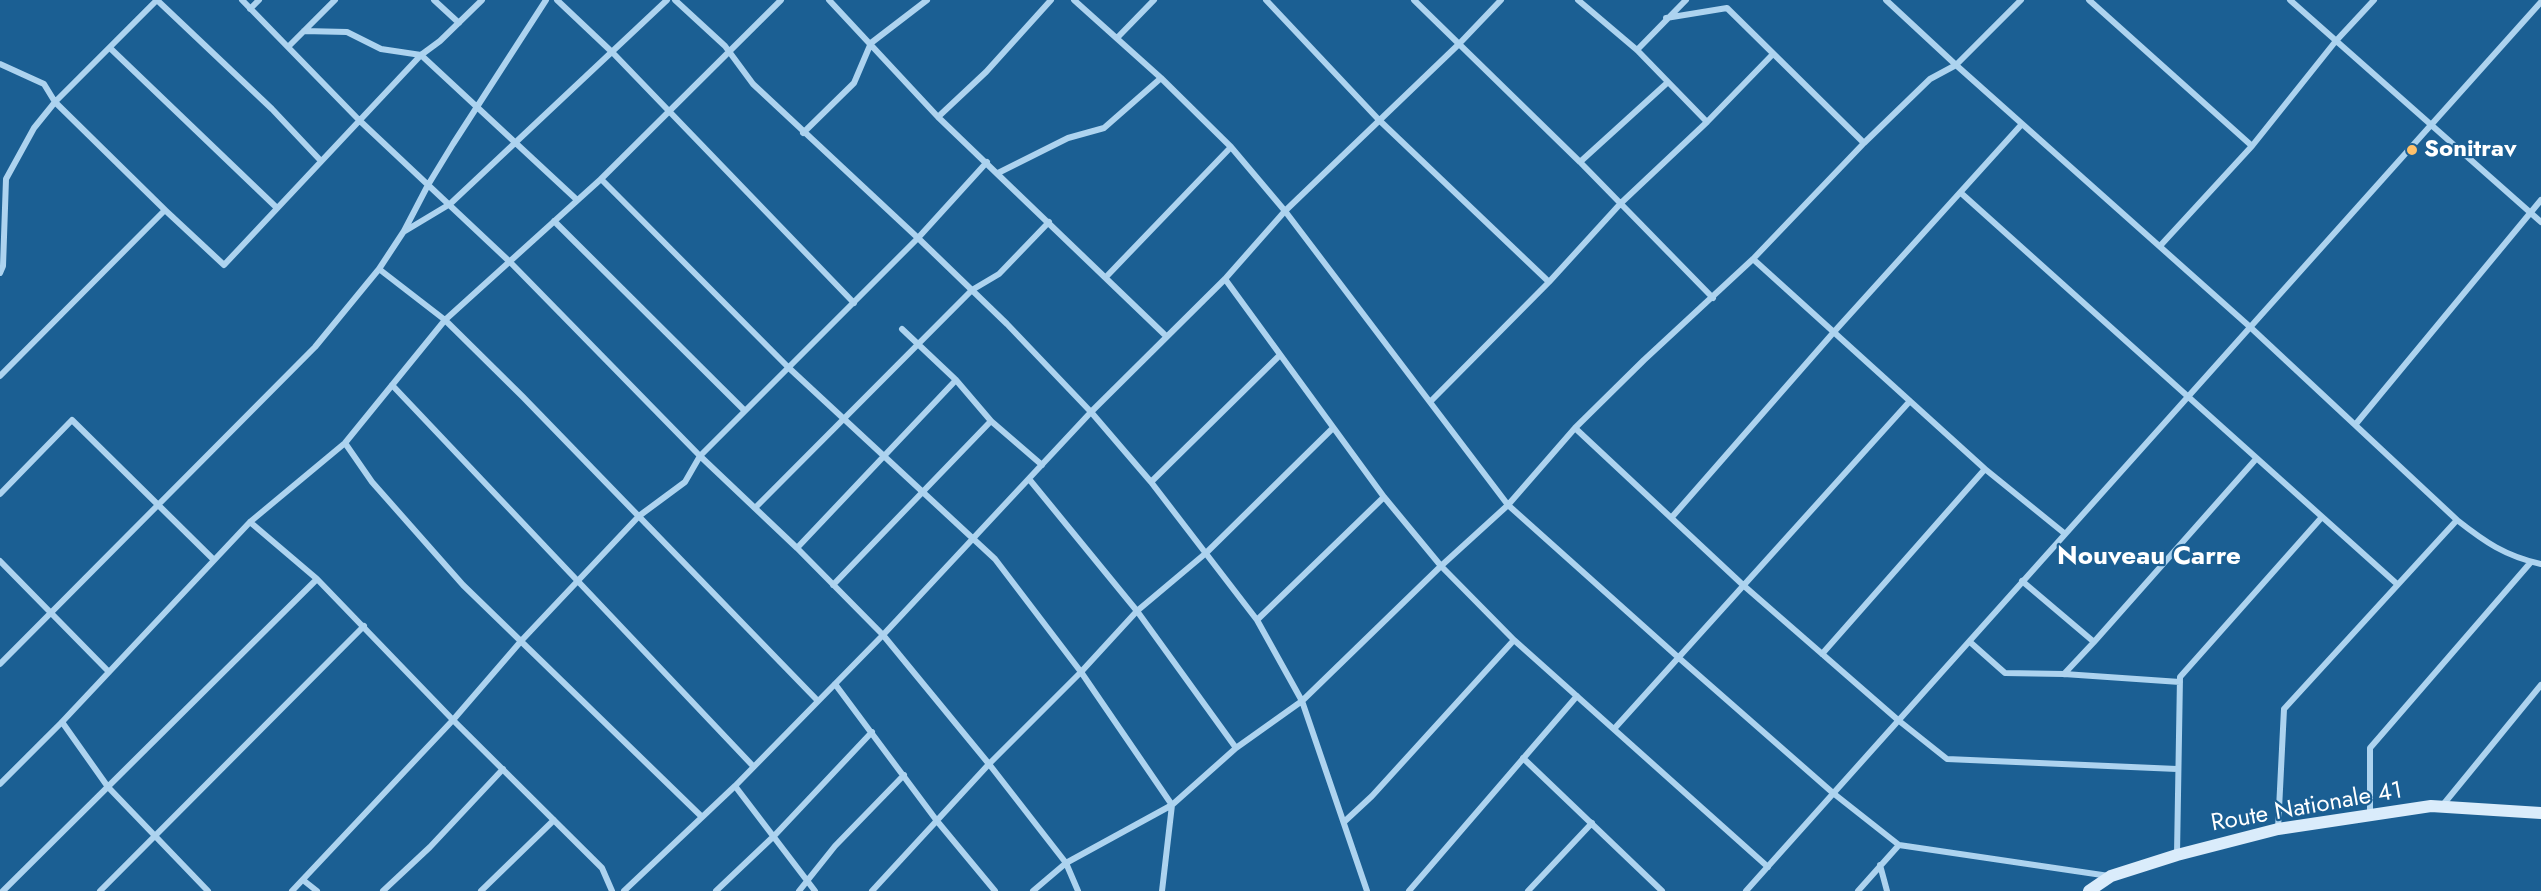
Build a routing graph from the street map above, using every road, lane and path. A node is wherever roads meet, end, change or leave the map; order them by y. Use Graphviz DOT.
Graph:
graph roads {
  1 [pos="242,0"];
  2 [pos="258,0"];
  3 [pos="335,0"];
  4 [pos="434,0"];
  5 [pos="483,0"];
  6 [pos="546,0"];
  7 [pos="557,0"];
  8 [pos="667,0"];
  9 [pos="675,0"];
  10 [pos="781,0"];
  11 [pos="829,0"];
  12 [pos="927,0"];
  13 [pos="1051,0"];
  14 [pos="1074,0"];
  15 [pos="1154,0"];
  16 [pos="1266,0"];
  17 [pos="1414,0"];
  18 [pos="1501,0"];
  19 [pos="1578,0"];
  20 [pos="1686,0"];
  21 [pos="1886,0"];
  22 [pos="2020,0"];
  23 [pos="2089,0"];
  24 [pos="2290,0"];
  25 [pos="2374,0"];
  26 [pos="2541,2"];
  27 [pos="250,9"];
  28 [pos="1666,18"];
  29 [pos="459,23"];
  30 [pos="304,31"];
  31 [pos="1117,38"];
  32 [pos="2335,42"];
  33 [pos="871,43"];
  34 [pos="1459,44"];
  35 [pos="288,47"];
  36 [pos="110,48"];
  37 [pos="1637,50"];
  38 [pos="729,52"];
  39 [pos="613,53"];
  40 [pos="1773,54"];
  41 [pos="421,55"];
  42 [pos="0,64"];
  43 [pos="1956,65"];
  44 [pos="1161,78"];
  45 [pos="1667,82"];
  46 [pos="55,102"];
  47 [pos="478,105"];
  48 [pos="669,112"];
  49 [pos="939,117"];
  50 [pos="359,120"];
  51 [pos="1379,120"];
  52 [pos="1707,122"];
  53 [pos="2022,124"];
  54 [pos="2431,124"];
  55 [pos="803,133"];
  56 [pos="517,143"];
  57 [pos="1864,143"];
  58 [pos="2252,146"];
  59 [pos="1231,147"];
  60 [pos="321,161"];
  61 [pos="987,162"];
  62 [pos="1581,162"];
  63 [pos="998,173"];
  64 [pos="601,179"];
  65 [pos="428,185"];
  66 [pos="1960,193"];
  67 [pos="576,199"];
  68 [pos="2541,200"];
  69 [pos="1621,202"];
  70 [pos="450,204"];
  71 [pos="277,208"];
  72 [pos="165,210"];
  73 [pos="1285,211"];
  74 [pos="2530,213"];
  75 [pos="554,221"];
  76 [pos="1049,222"];
  77 [pos="2541,222"];
  78 [pos="404,231"];
  79 [pos="918,238"];
  80 [pos="2160,246"];
  81 [pos="1753,259"];
  82 [pos="510,262"];
  83 [pos="379,269"];
  84 [pos="0,273"];
  85 [pos="1106,277"];
  86 [pos="1225,279"];
  87 [pos="1550,282"];
  88 [pos="972,290"];
  89 [pos="1713,298"];
  90 [pos="854,303"];
  91 [pos="445,320"];
  92 [pos="2249,326"];
  93 [pos="902,329"];
  94 [pos="1833,333"];
  95 [pos="1166,336"];
  96 [pos="917,345"];
  97 [pos="1280,355"];
  98 [pos="789,368"];
  99 [pos="0,376"];
  100 [pos="956,380"];
  101 [pos="392,385"];
  102 [pos="2187,397"];
  103 [pos="1431,401"];
  104 [pos="1910,401"];
  105 [pos="745,411"];
  106 [pos="1091,412"];
  107 [pos="844,419"];
  108 [pos="991,421"];
  109 [pos="2355,425"];
  110 [pos="1333,428"];
  111 [pos="1575,428"];
  112 [pos="345,443"];
  113 [pos="700,456"];
  114 [pos="884,457"];
  115 [pos="2256,459"];
  116 [pos="1042,465"];
  117 [pos="1985,469"];
  118 [pos="1029,479"];
  119 [pos="1152,482"];
  120 [pos="923,492"];
  121 [pos="0,494"];
  122 [pos="1384,497"];
  123 [pos="158,505"];
  124 [pos="1508,505"];
  125 [pos="755,508"];
  126 [pos="639,516"];
  127 [pos="1672,517"];
  128 [pos="2322,517"];
  129 [pos="2457,520"];
  130 [pos="250,522"];
  131 [pos="2064,533"];
  132 [pos="973,540"];
  133 [pos="797,548"];
  134 [pos="1206,553"];
  135 [pos="214,560"];
  136 [pos="0,561"];
  137 [pos="2531,562"];
  138 [pos="2541,564"];
  139 [pos="1440,566"];
  140 [pos="317,579"];
  141 [pos="2022,581"];
  142 [pos="577,582"];
  143 [pos="2397,584"];
  144 [pos="833,585"];
  145 [pos="1743,585"];
  146 [pos="1137,611"];
  147 [pos="51,613"];
  148 [pos="1257,620"];
  149 [pos="364,626"];
  150 [pos="883,635"];
  151 [pos="522,640"];
  152 [pos="1514,640"];
  153 [pos="1970,642"];
  154 [pos="2094,642"];
  155 [pos="1822,654"];
  156 [pos="1679,658"];
  157 [pos="0,664"];
  158 [pos="109,672"];
  159 [pos="1082,672"];
  160 [pos="2064,674"];
  161 [pos="2180,682"];
  162 [pos="835,684"];
  163 [pos="2541,686"];
  164 [pos="1577,696"];
  165 [pos="818,701"];
  166 [pos="1302,701"];
  167 [pos="453,720"];
  168 [pos="1898,720"];
  169 [pos="62,722"];
  170 [pos="1614,729"];
  171 [pos="872,732"];
  172 [pos="1236,748"];
  173 [pos="1523,758"];
  174 [pos="989,764"];
  175 [pos="753,765"];
  176 [pos="503,769"];
  177 [pos="2177,769"];
  178 [pos="904,775"];
  179 [pos="0,784"];
  180 [pos="735,786"];
  181 [pos="108,787"];
  182 [pos="1833,793"];
  183 [pos="1172,805"];
  184 [pos="2442,807"];
  185 [pos="2541,813"];
  186 [pos="702,817"];
  187 [pos="2370,817"];
  188 [pos="554,820"];
  189 [pos="937,821"];
  190 [pos="1344,822"];
  191 [pos="1592,823"];
  192 [pos="2278,829"];
  193 [pos="155,836"];
  194 [pos="774,836"];
  195 [pos="1899,844"];
  196 [pos="2177,855"];
  197 [pos="1066,863"];
  198 [pos="1880,865"];
  199 [pos="1768,867"];
  200 [pos="2111,876"];
  201 [pos="303,880"];
  202 [pos="808,881"];
  203 [pos="3,891"];
  204 [pos="99,891"];
  205 [pos="208,891"];
  206 [pos="292,891"];
  207 [pos="317,891"];
  208 [pos="383,891"];
  209 [pos="481,891"];
  210 [pos="612,891"];
  211 [pos="624,891"];
  212 [pos="716,891"];
  213 [pos="799,891"];
  214 [pos="815,891"];
  215 [pos="872,891"];
  216 [pos="995,891"];
  217 [pos="1033,891"];
  218 [pos="1078,891"];
  219 [pos="1162,891"];
  220 [pos="1367,891"];
  221 [pos="1409,891"];
  222 [pos="1528,891"];
  223 [pos="1662,891"];
  224 [pos="1746,891"];
  225 [pos="1858,891"];
  226 [pos="1887,891"];
  227 [pos="2089,891"];
  1 -- 27 [label="street"];
  2 -- 27 [label="street"];
  3 -- 30 [label="street"];
  4 -- 29 [label="street"];
  5 -- 29 [label="street"];
  6 -- 47 [label="street"];
  7 -- 39 [label="street"];
  8 -- 39 [label="street"];
  9 -- 38 [label="street"];
  10 -- 38 [label="street"];
  11 -- 33 [label="street"];
  12 -- 33 [label="street"];
  13 -- 49 [label="street"];
  14 -- 31 [label="street"];
  15 -- 31 [label="street"];
  16 -- 51 [label="street"];
  17 -- 34 [label="street"];
  18 -- 34 [label="street"];
  19 -- 37 [label="street"];
  20 -- 28 [label="street"];
  21 -- 43 [label="street"];
  22 -- 43 [label="street"];
  23 -- 58 [label="street"];
  24 -- 32 [label="street"];
  25 -- 32 [label="street"];
  26 -- 54 [label="street"];
  27 -- 35 [label="street"];
  28 -- 37 [label="street"];
  28 -- 40 [label="street"];
  29 -- 41 [label="street"];
  30 -- 35 [label="street"];
  30 -- 41 [label="street"];
  31 -- 44 [label="street"];
  32 -- 54 [label="street"];
  32 -- 58 [label="street"];
  33 -- 49 [label="street"];
  33 -- 55 [label="street"];
  34 -- 51 [label="street"];
  34 -- 62 [label="street"];
  35 -- 50 [label="street"];
  36 -- 46 [label="street"];
  36 -- 60 [label="street"];
  36 -- 71 [label="street"];
  37 -- 45 [label="street"];
  38 -- 48 [label="street"];
  38 -- 55 [label="street"];
  39 -- 48 [label="street"];
  39 -- 56 [label="street"];
  40 -- 52 [label="street"];
  40 -- 57 [label="street"];
  41 -- 47 [label="street"];
  41 -- 50 [label="street"];
  42 -- 46 [label="street"];
  43 -- 53 [label="street"];
  43 -- 57 [label="street"];
  44 -- 59 [label="street"];
  44 -- 63 [label="street"];
  45 -- 52 [label="street"];
  45 -- 62 [label="street"];
  46 -- 72 [label="street"];
  46 -- 84 [label="street"];
  47 -- 56 [label="street"];
  47 -- 65 [label="street"];
  48 -- 64 [label="street"];
  48 -- 90 [label="street"];
  49 -- 61 [label="street"];
  50 -- 60 [label="street"];
  50 -- 65 [label="street"];
  51 -- 73 [label="street"];
  51 -- 87 [label="street"];
  52 -- 69 [label="street"];
  53 -- 66 [label="street"];
  53 -- 80 [label="street"];
  54 -- 74 [label="street"];
  54 -- 92 [label="street"];
  55 -- 79 [label="street"];
  56 -- 67 [label="street"];
  56 -- 70 [label="street"];
  57 -- 81 [label="street"];
  58 -- 80 [label="street"];
  59 -- 73 [label="street"];
  59 -- 85 [label="street"];
  60 -- 71 [label="street"];
  61 -- 63 [label="street"];
  61 -- 79 [label="street"];
  62 -- 69 [label="street"];
  63 -- 76 [label="street"];
  64 -- 67 [label="street"];
  64 -- 98 [label="street"];
  65 -- 70 [label="street"];
  65 -- 78 [label="street"];
  66 -- 94 [label="street"];
  66 -- 102 [label="street"];
  67 -- 75 [label="street"];
  68 -- 74 [label="street"];
  69 -- 87 [label="street"];
  69 -- 89 [label="street"];
  70 -- 78 [label="street"];
  70 -- 82 [label="street"];
  71 -- 72 [label="street"];
  72 -- 99 [label="street"];
  73 -- 86 [label="street"];
  73 -- 103 [label="street"];
  74 -- 77 [label="street"];
  74 -- 109 [label="street"];
  75 -- 82 [label="street"];
  75 -- 105 [label="street"];
  76 -- 85 [label="street"];
  76 -- 88 [label="street"];
  78 -- 83 [label="street"];
  79 -- 88 [label="street"];
  79 -- 90 [label="street"];
  80 -- 92 [label="street"];
  81 -- 89 [label="street"];
  81 -- 94 [label="street"];
  82 -- 91 [label="street"];
  82 -- 113 [label="street"];
  83 -- 91 [label="street"];
  83 -- 123 [label="street"];
  85 -- 95 [label="street"];
  86 -- 95 [label="street"];
  86 -- 97 [label="street"];
  87 -- 103 [label="street"];
  88 -- 96 [label="street"];
  88 -- 106 [label="street"];
  89 -- 111 [label="street"];
  90 -- 98 [label="street"];
  91 -- 101 [label="street"];
  91 -- 126 [label="street"];
  92 -- 102 [label="street"];
  92 -- 109 [label="street"];
  93 -- 96 [label="street"];
  94 -- 104 [label="street"];
  94 -- 127 [label="street"];
  95 -- 106 [label="street"];
  96 -- 100 [label="street"];
  96 -- 107 [label="street"];
  97 -- 110 [label="street"];
  97 -- 119 [label="street"];
  98 -- 105 [label="street"];
  98 -- 107 [label="street"];
  100 -- 108 [label="street"];
  100 -- 114 [label="street"];
  101 -- 112 [label="street"];
  101 -- 142 [label="street"];
  102 -- 115 [label="street"];
  102 -- 131 [label="street"];
  103 -- 124 [label="street"];
  104 -- 117 [label="street"];
  104 -- 145 [label="street"];
  105 -- 113 [label="street"];
  106 -- 116 [label="street"];
  106 -- 119 [label="street"];
  107 -- 114 [label="street"];
  107 -- 125 [label="street"];
  108 -- 116 [label="street"];
  108 -- 120 [label="street"];
  109 -- 129 [label="street"];
  110 -- 122 [label="street"];
  110 -- 134 [label="street"];
  111 -- 124 [label="street"];
  111 -- 127 [label="street"];
  112 -- 130 [label="street"];
  112 -- 151 [label="street"];
  113 -- 125 [label="street"];
  113 -- 126 [label="street"];
  114 -- 120 [label="street"];
  114 -- 133 [label="street"];
  115 -- 128 [label="street"];
  115 -- 154 [label="street"];
  116 -- 118 [label="street"];
  117 -- 131 [label="street"];
  117 -- 155 [label="street"];
  118 -- 132 [label="street"];
  118 -- 146 [label="street"];
  119 -- 134 [label="street"];
  120 -- 132 [label="street"];
  120 -- 144 [label="street"];
  121 -- 123 [label="street"];
  122 -- 139 [label="street"];
  122 -- 148 [label="street"];
  123 -- 135 [label="street"];
  123 -- 147 [label="street"];
  124 -- 139 [label="street"];
  124 -- 156 [label="street"];
  125 -- 133 [label="street"];
  126 -- 142 [label="street"];
  126 -- 165 [label="street"];
  127 -- 145 [label="street"];
  128 -- 143 [label="street"];
  128 -- 161 [label="street"];
  129 -- 137 [label="street"];
  129 -- 143 [label="street"];
  130 -- 135 [label="street"];
  130 -- 140 [label="street"];
  131 -- 141 [label="street"];
  132 -- 150 [label="street"];
  132 -- 159 [label="street"];
  133 -- 144 [label="street"];
  134 -- 146 [label="street"];
  134 -- 148 [label="street"];
  135 -- 158 [label="street"];
  136 -- 147 [label="street"];
  137 -- 138 [label="street"];
  137 -- 187 [label="street"];
  139 -- 152 [label="street"];
  139 -- 166 [label="street"];
  140 -- 149 [label="street"];
  140 -- 181 [label="street"];
  141 -- 153 [label="street"];
  141 -- 154 [label="street"];
  142 -- 151 [label="street"];
  142 -- 175 [label="street"];
  143 -- 192 [label="street"];
  144 -- 150 [label="street"];
  145 -- 155 [label="street"];
  145 -- 156 [label="street"];
  146 -- 159 [label="street"];
  146 -- 172 [label="street"];
  147 -- 157 [label="street"];
  147 -- 158 [label="street"];
  148 -- 166 [label="street"];
  149 -- 167 [label="street"];
  149 -- 193 [label="street"];
  150 -- 162 [label="street"];
  150 -- 174 [label="street"];
  151 -- 167 [label="street"];
  151 -- 186 [label="street"];
  152 -- 164 [label="street"];
  152 -- 190 [label="street"];
  153 -- 160 [label="street"];
  153 -- 168 [label="street"];
  154 -- 160 [label="street"];
  155 -- 168 [label="street"];
  156 -- 170 [label="street"];
  156 -- 182 [label="street"];
  158 -- 169 [label="street"];
  159 -- 174 [label="street"];
  159 -- 183 [label="street"];
  160 -- 161 [label="street"];
  161 -- 177 [label="street"];
  162 -- 165 [label="street"];
  162 -- 171 [label="street"];
  163 -- 184 [label="street"];
  164 -- 170 [label="street"];
  164 -- 173 [label="street"];
  165 -- 175 [label="street"];
  166 -- 172 [label="street"];
  166 -- 190 [label="street"];
  167 -- 176 [label="street"];
  167 -- 201 [label="street"];
  168 -- 177 [label="street"];
  168 -- 182 [label="street"];
  169 -- 179 [label="street"];
  169 -- 181 [label="street"];
  170 -- 199 [label="street"];
  171 -- 178 [label="street"];
  171 -- 194 [label="street"];
  172 -- 183 [label="street"];
  173 -- 191 [label="street"];
  173 -- 221 [label="street"];
  174 -- 189 [label="street"];
  174 -- 197 [label="street"];
  175 -- 180 [label="street"];
  176 -- 188 [label="street"];
  176 -- 208 [label="street"];
  177 -- 196 [label="street"];
  178 -- 189 [label="street"];
  178 -- 202 [label="street"];
  180 -- 186 [label="street"];
  180 -- 194 [label="street"];
  181 -- 193 [label="street"];
  181 -- 203 [label="street"];
  182 -- 195 [label="street"];
  182 -- 199 [label="street"];
  183 -- 197 [label="street"];
  183 -- 219 [label="street"];
  184 -- 185 [label="street, Route Nationale 41"];
  184 -- 187 [label="street, Route Nationale 41"];
  186 -- 211 [label="street"];
  187 -- 192 [label="street, Route Nationale 41"];
  188 -- 209 [label="street"];
  188 -- 210 [label="street"];
  189 -- 215 [label="street"];
  189 -- 216 [label="street"];
  190 -- 220 [label="street"];
  191 -- 222 [label="street"];
  191 -- 223 [label="street"];
  192 -- 196 [label="street, Route Nationale 41"];
  193 -- 204 [label="street"];
  193 -- 205 [label="street"];
  194 -- 202 [label="street"];
  194 -- 212 [label="street"];
  195 -- 198 [label="street"];
  195 -- 200 [label="street"];
  196 -- 200 [label="street, Route Nationale 41"];
  197 -- 217 [label="street"];
  197 -- 218 [label="street"];
  198 -- 225 [label="street"];
  198 -- 226 [label="street"];
  199 -- 224 [label="street"];
  200 -- 227 [label="street, Route Nationale 41"];
  201 -- 206 [label="street"];
  201 -- 207 [label="street"];
  202 -- 213 [label="street"];
  202 -- 214 [label="street"];
}
